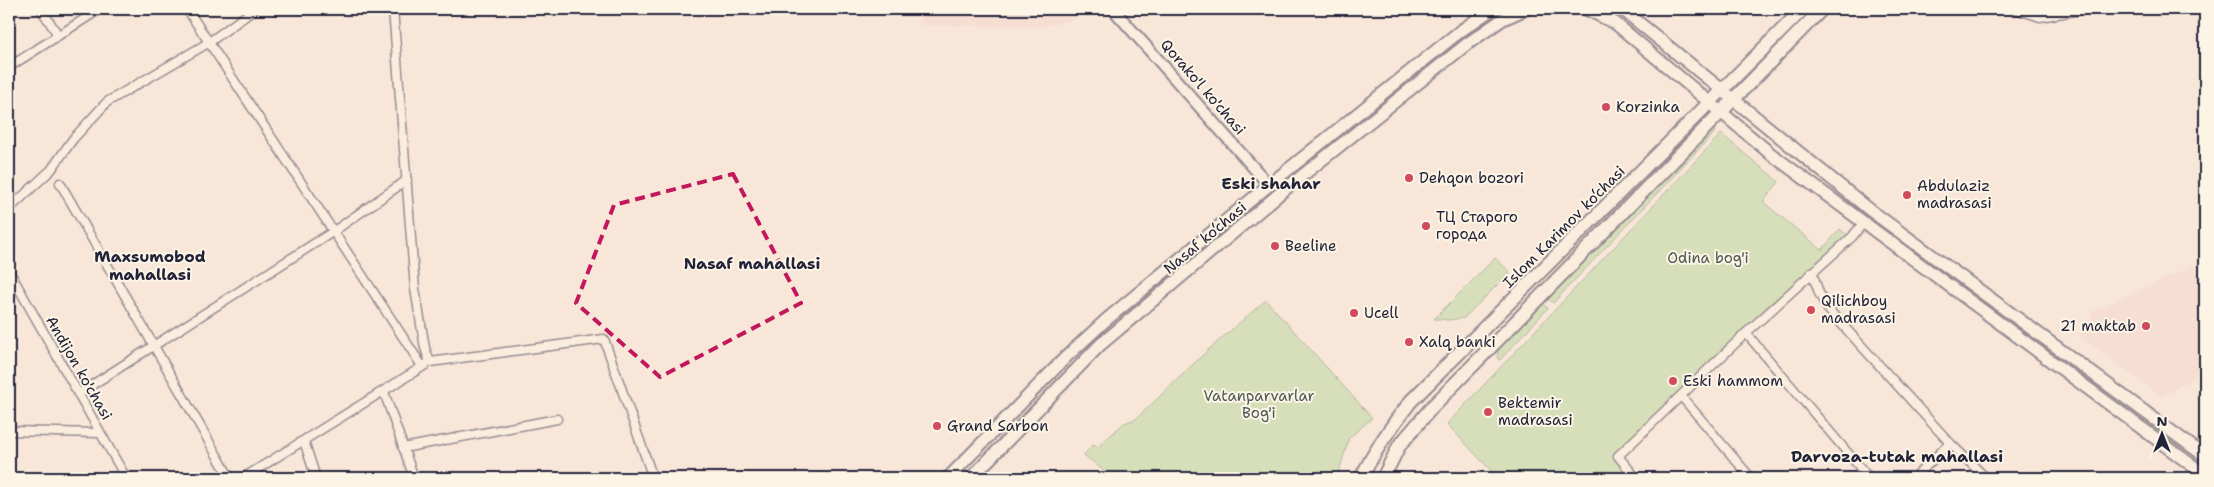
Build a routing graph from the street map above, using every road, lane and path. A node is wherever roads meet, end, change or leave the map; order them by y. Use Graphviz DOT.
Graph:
graph roads {
  1 [pos="41,9"];
  2 [pos="100,9"];
  3 [pos="187,9"];
  4 [pos="255,9"];
  5 [pos="393,9"];
  6 [pos="1113,9"];
  7 [pos="1492,9"];
  8 [pos="1526,9"];
  9 [pos="1586,9"];
  10 [pos="1622,9"];
  11 [pos="1803,9"];
  12 [pos="1822,9"];
  13 [pos="2016,9"];
  14 [pos="2086,9"];
  15 [pos="58,35"];
  16 [pos="208,43"];
  17 [pos="9,67"];
  18 [pos="1413,69"];
  19 [pos="1422,80"];
  20 [pos="1721,90"];
  21 [pos="1734,99"];
  22 [pos="1709,102"];
  23 [pos="1722,111"];
  24 [pos="407,180"];
  25 [pos="60,183"];
  26 [pos="1269,185"];
  27 [pos="1278,195"];
  28 [pos="9,209"];
  29 [pos="1864,222"];
  30 [pos="334,231"];
  31 [pos="9,271"];
  32 [pos="1812,272"];
  33 [pos="1971,285"];
  34 [pos="1963,296"];
  35 [pos="1746,333"];
  36 [pos="154,346"];
  37 [pos="430,362"];
  38 [pos="422,366"];
  39 [pos="384,392"];
  40 [pos="78,394"];
  41 [pos="1681,396"];
  42 [pos="557,419"];
  43 [pos="9,431"];
  44 [pos="100,433"];
  45 [pos="304,441"];
  46 [pos="1950,443"];
  47 [pos="403,448"];
  48 [pos="2205,456"];
  49 [pos="2205,475"];
  50 [pos="126,478"];
  51 [pos="230,478"];
  52 [pos="243,478"];
  53 [pos="316,478"];
  54 [pos="414,478"];
  55 [pos="653,478"];
  56 [pos="948,478"];
  57 [pos="971,478"];
  58 [pos="1361,478"];
  59 [pos="1383,478"];
  60 [pos="1636,478"];
  61 [pos="1751,478"];
  62 [pos="1869,478"];
  63 [pos="1914,478"];
  64 [pos="1986,478"];
  1 -- 15 [label="street"];
  2 -- 15 [label="street"];
  3 -- 16 [label="street"];
  4 -- 16 [label="street"];
  5 -- 24 [label="street"];
  6 -- 26 [label="street, Qorako'l ko'chasi"];
  7 -- 18 [label="main road, Nasaf ko‘chasi"];
  8 -- 19 [label="main road, Nasaf ko‘chasi"];
  9 -- 22 [label="main road"];
  10 -- 20 [label="main road"];
  11 -- 20 [label="main road, Islom Karimov ko‘chasi"];
  12 -- 21 [label="main road, Islom Karimov ko‘chasi"];
  13 -- 14 [label="street"];
  15 -- 17 [label="street"];
  16 -- 28 [label="street"];
  16 -- 30 [label="street"];
  18 -- 19 [label="main road"];
  18 -- 26 [label="main road, Nasaf ko‘chasi"];
  19 -- 27 [label="main road, Nasaf ko‘chasi"];
  20 -- 21 [label="main road"];
  20 -- 22 [label="main road, Islom Karimov ko‘chasi"];
  21 -- 23 [label="main road, Islom Karimov ko‘chasi"];
  21 -- 33 [label="main road"];
  22 -- 23 [label="main road"];
  22 -- 58 [label="main road, Islom Karimov ko‘chasi"];
  23 -- 29 [label="main road"];
  23 -- 59 [label="main road, Islom Karimov ko‘chasi"];
  24 -- 30 [label="street"];
  24 -- 37 [label="street"];
  25 -- 36 [label="street"];
  26 -- 27 [label="street"];
  26 -- 56 [label="main road, Nasaf ko‘chasi"];
  27 -- 57 [label="main road, Nasaf ko‘chasi"];
  29 -- 32 [label="street"];
  29 -- 34 [label="main road"];
  30 -- 36 [label="street"];
  30 -- 38 [label="street"];
  31 -- 40 [label="street, Andijon ko'chasi"];
  32 -- 35 [label="street"];
  32 -- 46 [label="street"];
  33 -- 34 [label="main road"];
  33 -- 48 [label="main road"];
  34 -- 49 [label="main road"];
  35 -- 41 [label="street"];
  35 -- 62 [label="street"];
  36 -- 40 [label="street"];
  36 -- 51 [label="street"];
  37 -- 38 [label="street"];
  37 -- 55 [label="street"];
  38 -- 39 [label="street"];
  39 -- 45 [label="street"];
  39 -- 47 [label="street"];
  40 -- 44 [label="street, Andijon ko'chasi"];
  41 -- 60 [label="street"];
  41 -- 61 [label="street"];
  42 -- 47 [label="street"];
  43 -- 44 [label="street"];
  44 -- 50 [label="street, Andijon ko'chasi"];
  45 -- 52 [label="street"];
  45 -- 53 [label="street"];
  46 -- 63 [label="street"];
  46 -- 64 [label="street"];
  47 -- 54 [label="street"];
}
